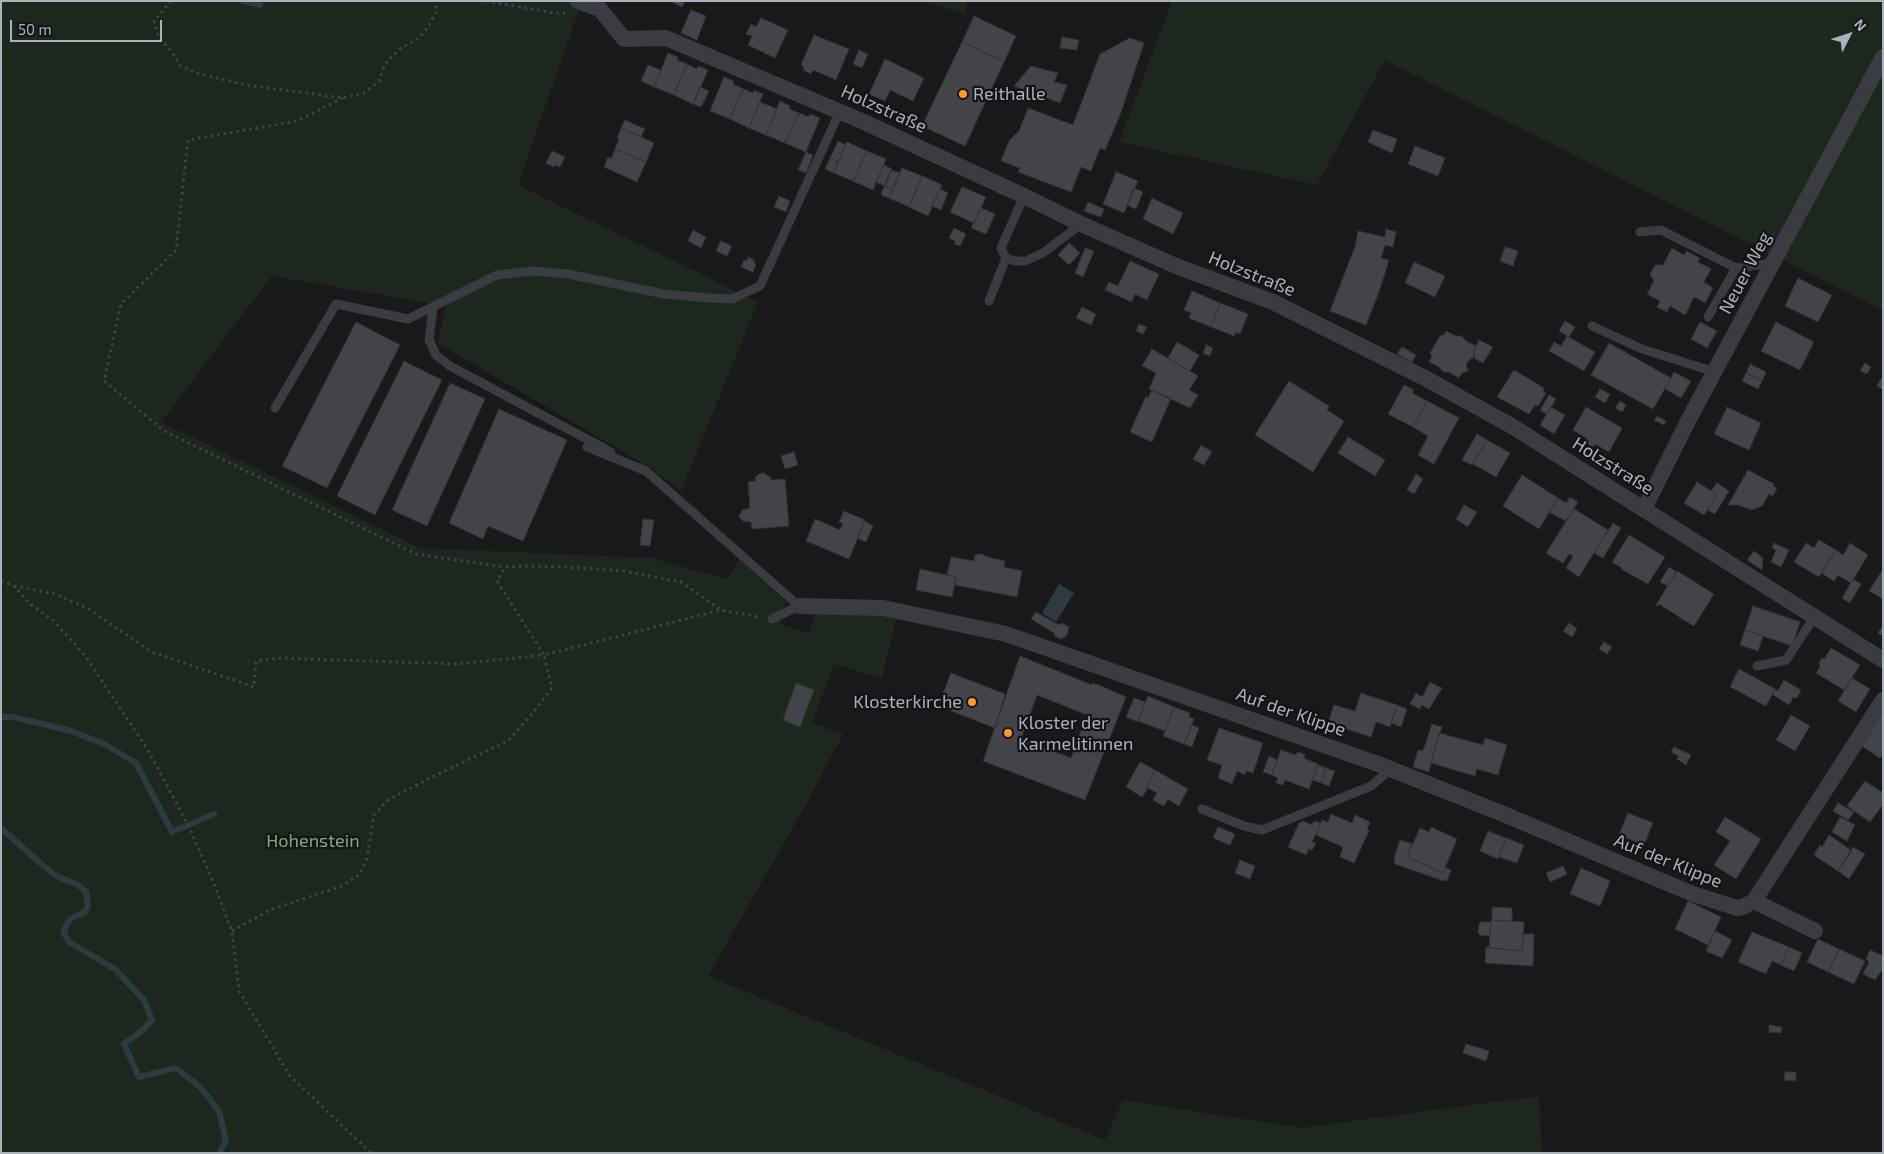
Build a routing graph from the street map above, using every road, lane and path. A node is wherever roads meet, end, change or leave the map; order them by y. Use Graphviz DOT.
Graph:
graph roads {
  1 [pos="171,1"];
  2 [pos="435,1"];
  3 [pos="486,1"];
  4 [pos="578,1"];
  5 [pos="600,10"];
  6 [pos="1883,57"];
  7 [pos="343,98"];
  8 [pos="840,112"];
  9 [pos="1024,196"];
  10 [pos="1081,224"];
  11 [pos="1640,232"];
  12 [pos="1006,258"];
  13 [pos="1771,267"];
  14 [pos="1736,268"];
  15 [pos="989,301"];
  16 [pos="433,308"];
  17 [pos="1708,318"];
  18 [pos="1592,326"];
  19 [pos="1715,372"];
  20 [pos="275,408"];
  21 [pos="586,448"];
  22 [pos="646,471"];
  23 [pos="1644,509"];
  24 [pos="505,567"];
  25 [pos="1,580"];
  26 [pos="14,586"];
  27 [pos="799,606"];
  28 [pos="722,610"];
  29 [pos="1815,616"];
  30 [pos="772,619"];
  31 [pos="544,655"];
  32 [pos="1883,660"];
  33 [pos="1756,666"];
  34 [pos="1883,700"];
  35 [pos="1391,769"];
  36 [pos="1202,810"];
  37 [pos="1754,901"];
  38 [pos="1815,931"];
  39 [pos="232,932"];
  40 [pos="371,1153"];
  1 -- 7 [label="path"];
  2 -- 7 [label="path"];
  3 -- 5 [label="path"];
  4 -- 5 [label="street, Holzstraße"];
  5 -- 8 [label="street, Holzstraße"];
  6 -- 13 [label="street, Neuer Weg"];
  7 -- 24 [label="path"];
  8 -- 9 [label="street, Holzstraße"];
  8 -- 16 [label="lane"];
  9 -- 10 [label="street, Holzstraße"];
  9 -- 12 [label="lane"];
  10 -- 12 [label="lane"];
  10 -- 23 [label="street, Holzstraße"];
  11 -- 14 [label="lane"];
  12 -- 15 [label="lane"];
  13 -- 14 [label="lane"];
  13 -- 19 [label="street, Neuer Weg"];
  14 -- 17 [label="lane"];
  16 -- 20 [label="lane"];
  16 -- 22 [label="lane"];
  18 -- 19 [label="lane"];
  19 -- 23 [label="street, Neuer Weg"];
  21 -- 22 [label="lane"];
  22 -- 27 [label="lane"];
  23 -- 29 [label="street, Holzstraße"];
  24 -- 28 [label="path"];
  24 -- 31 [label="path"];
  25 -- 26 [label="path"];
  26 -- 31 [label="path"];
  26 -- 39 [label="path"];
  27 -- 30 [label="lane"];
  27 -- 35 [label="street, Auf der Klippe"];
  28 -- 30 [label="path"];
  28 -- 31 [label="path"];
  29 -- 32 [label="street, Holzstraße"];
  29 -- 33 [label="lane"];
  31 -- 39 [label="path"];
  34 -- 37 [label="street"];
  35 -- 36 [label="lane"];
  35 -- 37 [label="street, Auf der Klippe"];
  37 -- 38 [label="street"];
  39 -- 40 [label="path"];
}
